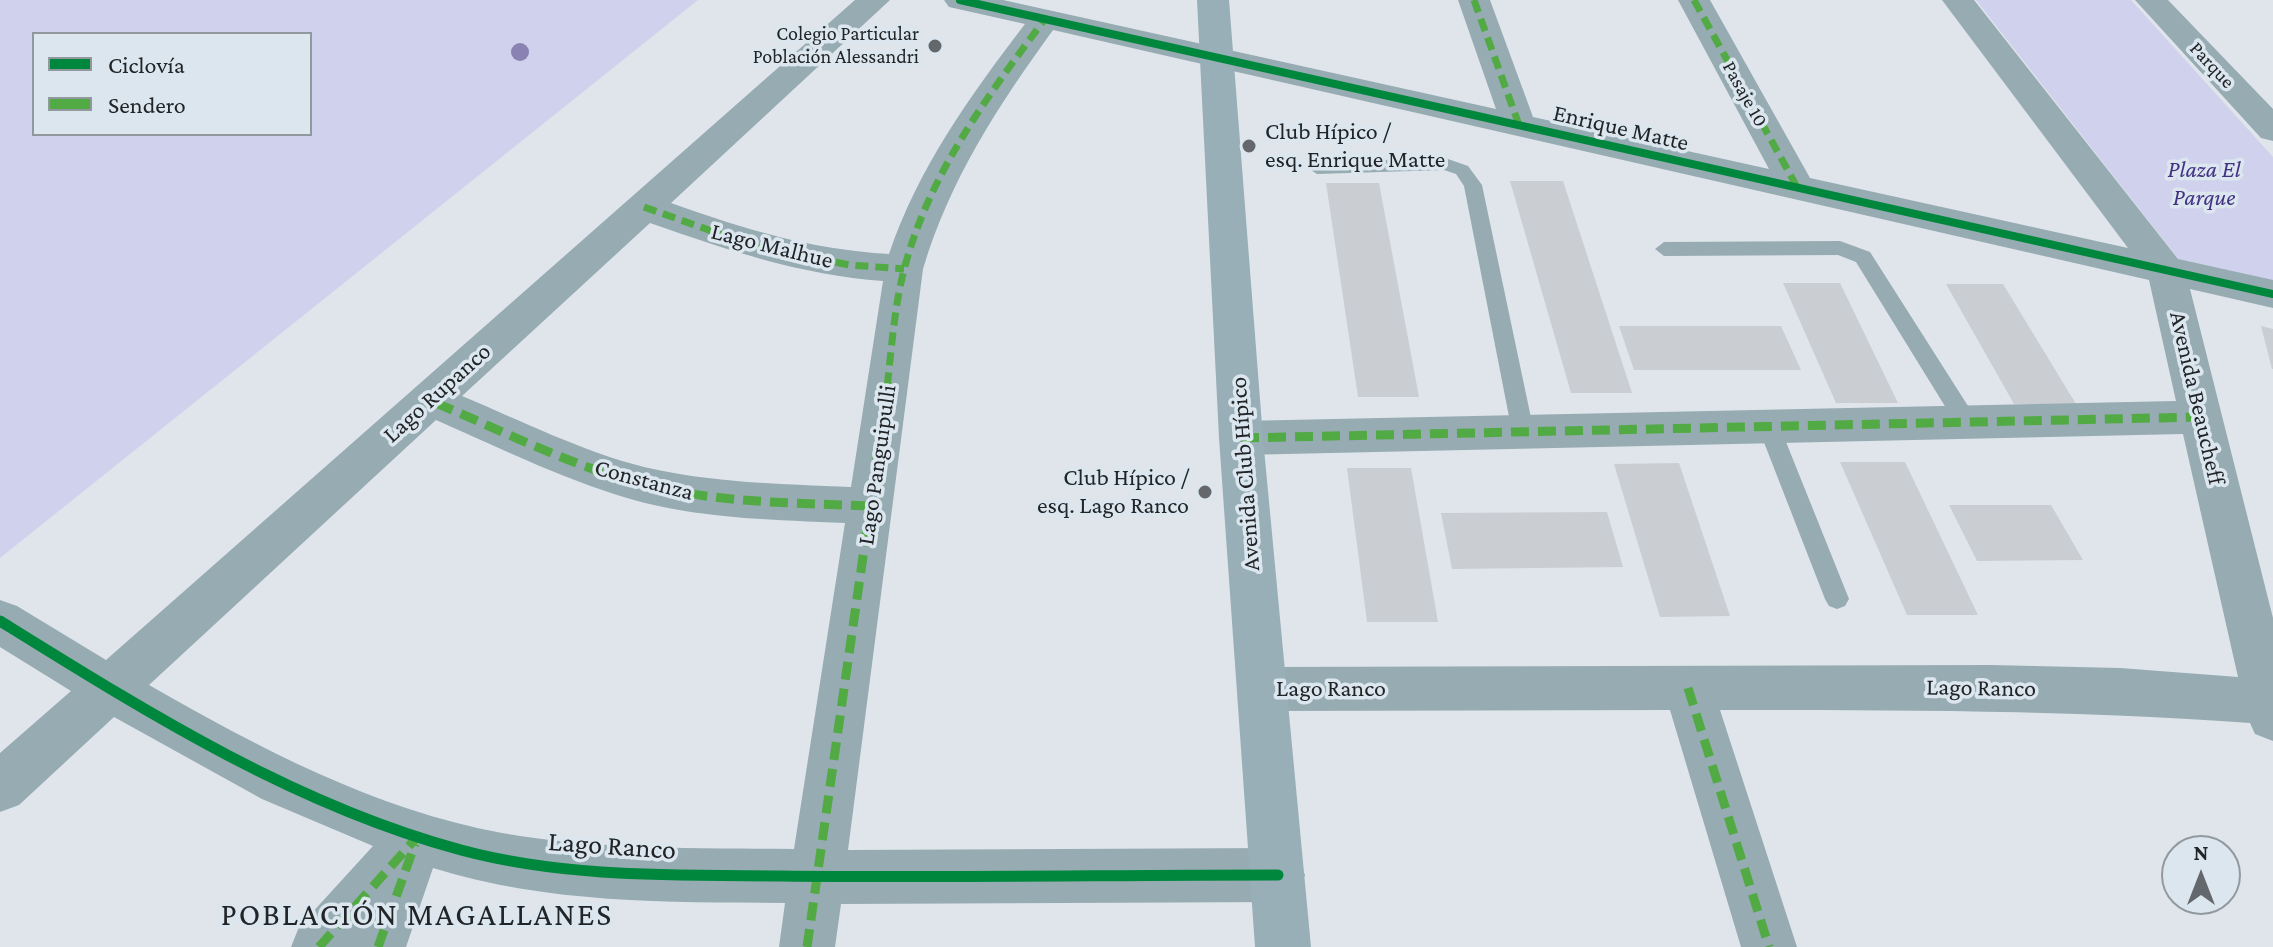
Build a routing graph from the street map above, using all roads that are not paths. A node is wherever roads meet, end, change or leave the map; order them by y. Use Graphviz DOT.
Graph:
graph roads {
  1 [pos="874,0"];
  2 [pos="960,0"];
  3 [pos="1213,0"];
  4 [pos="1474,0"];
  5 [pos="1694,0"];
  6 [pos="1958,0"];
  7 [pos="2151,0"];
  8 [pos="1045,19"];
  9 [pos="1218,58"];
  10 [pos="1519,125"];
  11 [pos="2273,130"];
  12 [pos="1317,168"];
  13 [pos="1797,187"];
  14 [pos="644,207"];
  15 [pos="1664,249"];
  16 [pos="904,269"];
  17 [pos="2166,271"];
  18 [pos="2273,294"];
  19 [pos="430,400"];
  20 [pos="2201,417"];
  21 [pos="1967,423"];
  22 [pos="1769,427"];
  23 [pos="1523,432"];
  24 [pos="1241,438"];
  25 [pos="871,506"];
  26 [pos="1837,599"];
  27 [pos="0,621"];
  28 [pos="1688,688"];
  29 [pos="109,689"];
  30 [pos="1262,689"];
  31 [pos="2272,707"];
  32 [pos="0,787"];
  33 [pos="418,836"];
  34 [pos="1278,875"];
  35 [pos="818,877"];
  36 [pos="319,947"];
  37 [pos="378,947"];
  38 [pos="807,947"];
  39 [pos="1283,947"];
  40 [pos="1769,947"];
  1 -- 14 [label="street, Lago Rupanco"];
  2 -- 8 [label="street, Enrique Matte"];
  3 -- 9 [label="main road, Avenida Club Hípico"];
  4 -- 10 [label="street"];
  5 -- 13 [label="street, Pasaje 10"];
  6 -- 17 [label="street, Avenida Beaucheff"];
  7 -- 11 [label="street, Parque"];
  8 -- 9 [label="street, Enrique Matte"];
  8 -- 16 [label="street, Lago Panguipulli"];
  9 -- 10 [label="street, Enrique Matte"];
  9 -- 24 [label="main road, Avenida Club Hípico"];
  10 -- 13 [label="street, Enrique Matte"];
  12 -- 23 [label="lane"];
  13 -- 17 [label="street, Enrique Matte"];
  14 -- 16 [label="street, Lago Malhue"];
  14 -- 19 [label="street, Lago Rupanco"];
  15 -- 21 [label="lane"];
  16 -- 25 [label="street, Lago Panguipulli"];
  17 -- 18 [label="street, Enrique Matte"];
  17 -- 20 [label="street, Avenida Beaucheff"];
  19 -- 25 [label="street, Constanza"];
  19 -- 29 [label="street, Lago Rupanco"];
  20 -- 21 [label="street"];
  20 -- 31 [label="street, Avenida Beaucheff"];
  21 -- 22 [label="street"];
  22 -- 23 [label="street"];
  22 -- 26 [label="lane"];
  23 -- 24 [label="street"];
  24 -- 30 [label="main road, Avenida Club Hípico"];
  25 -- 35 [label="street, Lago Panguipulli"];
  27 -- 29 [label="street, Lago Ranco"];
  28 -- 30 [label="street, Lago Ranco"];
  28 -- 31 [label="street, Lago Ranco"];
  28 -- 40 [label="street"];
  29 -- 32 [label="street, Lago Rupanco"];
  29 -- 33 [label="street, Lago Ranco"];
  30 -- 34 [label="main road, Avenida Club Hípico"];
  33 -- 35 [label="street, Lago Ranco"];
  33 -- 36 [label="street"];
  33 -- 37 [label="street"];
  34 -- 35 [label="street, Lago Ranco"];
  34 -- 39 [label="main road, Avenida Club Hípico"];
  35 -- 38 [label="street, Lago Panguipulli"];
}
